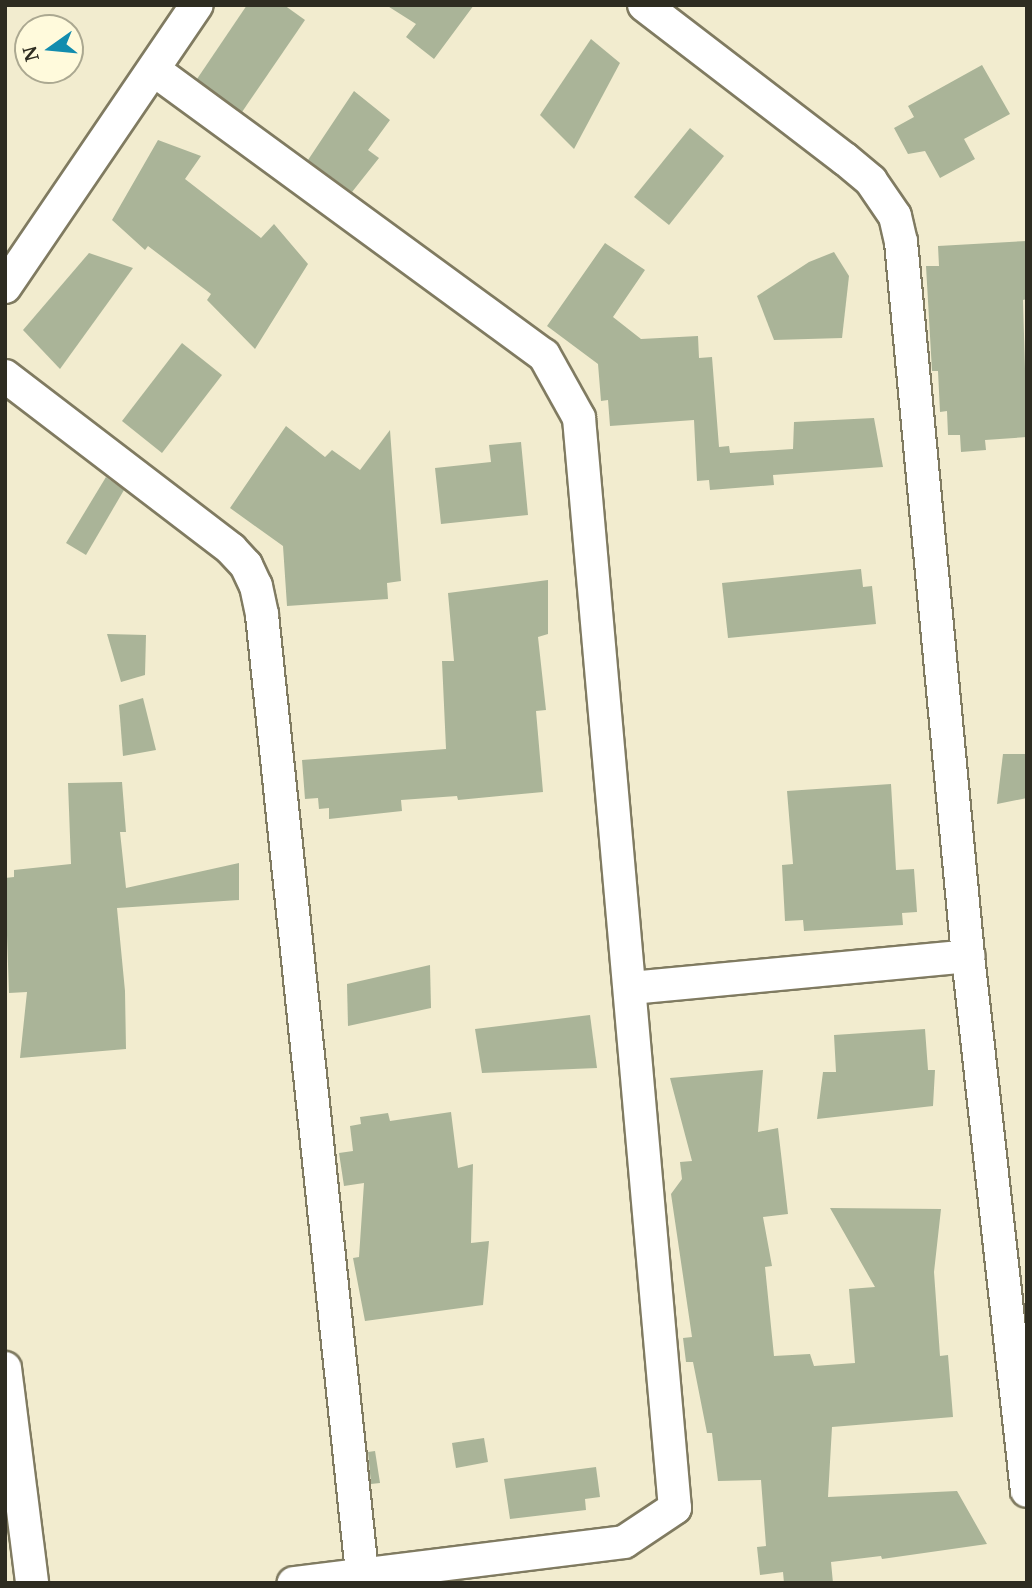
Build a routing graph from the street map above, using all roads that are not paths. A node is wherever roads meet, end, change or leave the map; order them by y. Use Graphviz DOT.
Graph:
graph roads {
  1 [pos="197,5"];
  2 [pos="644,5"];
  3 [pos="154,71"];
  4 [pos="5,287"];
  5 [pos="5,376"];
  6 [pos="968,956"];
  7 [pos="632,988"];
  8 [pos="5,1368"];
  9 [pos="1027,1491"];
  10 [pos="362,1573"];
  11 [pos="32,1583"];
  12 [pos="294,1583"];
  1 -- 3 [label="street"];
  2 -- 6 [label="street"];
  3 -- 4 [label="street"];
  3 -- 7 [label="street"];
  5 -- 10 [label="street"];
  6 -- 7 [label="street"];
  6 -- 9 [label="street"];
  7 -- 10 [label="street"];
  8 -- 11 [label="street"];
  10 -- 12 [label="street"];
}
